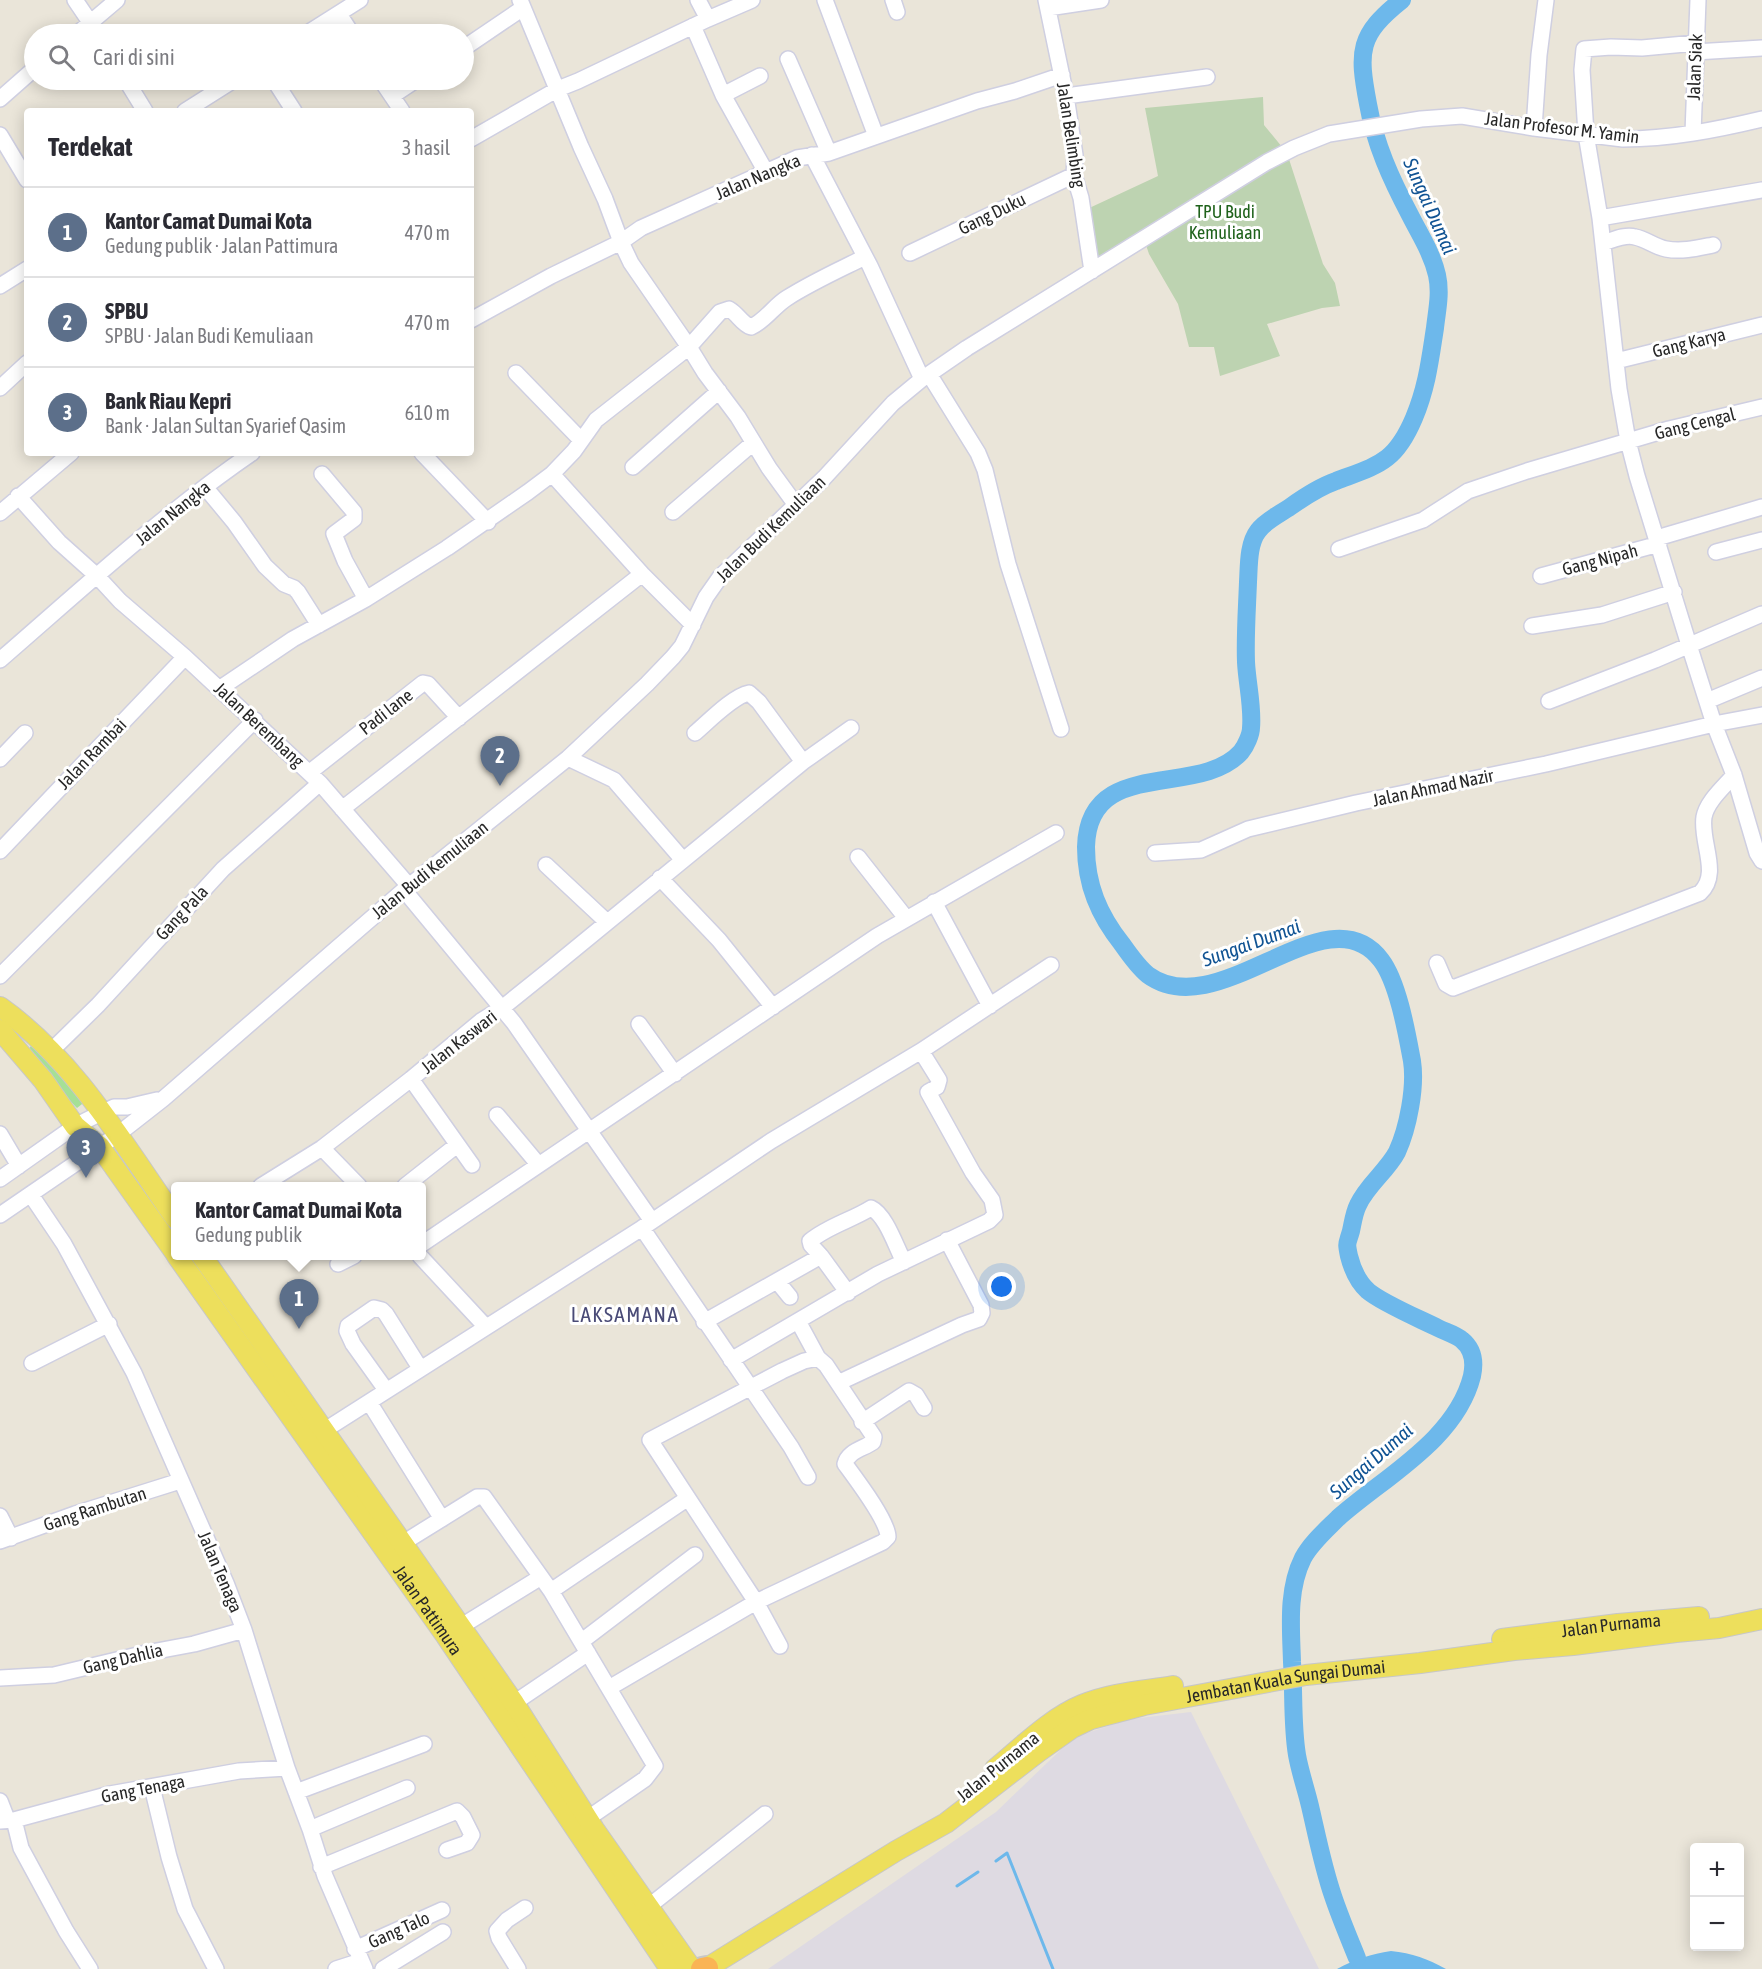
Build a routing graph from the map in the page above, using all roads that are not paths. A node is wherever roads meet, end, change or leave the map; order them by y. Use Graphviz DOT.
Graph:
graph roads {
  1 [pos="75,0"];
  2 [pos="117,0"];
  3 [pos="360,0"];
  4 [pos="698,0"];
  5 [pos="752,0"];
  6 [pos="825,0"];
  7 [pos="1101,0"];
  8 [pos="1546,0"];
  9 [pos="1698,0"];
  10 [pos="1706,0"];
  11 [pos="522,4"];
  12 [pos="1047,4"];
  13 [pos="339,14"];
  14 [pos="708,19"];
  15 [pos="92,24"];
  16 [pos="99,24"];
  17 [pos="322,24"];
  18 [pos="346,24"];
  19 [pos="693,26"];
  20 [pos="474,40"];
  21 [pos="1695,48"];
  22 [pos="1762,48"];
  23 [pos="788,59"];
  24 [pos="1062,75"];
  25 [pos="760,76"];
  26 [pos="24,78"];
  27 [pos="1207,78"];
  28 [pos="558,89"];
  29 [pos="132,90"];
  30 [pos="218,90"];
  31 [pos="280,90"];
  32 [pos="388,90"];
  33 [pos="401,90"];
  34 [pos="723,95"];
  35 [pos="392,96"];
  36 [pos="1066,96"];
  37 [pos="0,99"];
  38 [pos="143,108"];
  39 [pos="189,108"];
  40 [pos="292,108"];
  41 [pos="400,108"];
  42 [pos="1762,119"];
  43 [pos="1534,128"];
  44 [pos="1334,133"];
  45 [pos="1693,133"];
  46 [pos="1586,134"];
  47 [pos="0,135"];
  48 [pos="876,136"];
  49 [pos="474,137"];
  50 [pos="829,153"];
  51 [pos="812,155"];
  52 [pos="766,172"];
  53 [pos="24,175"];
  54 [pos="1074,175"];
  55 [pos="1762,190"];
  56 [pos="1600,218"];
  57 [pos="621,242"];
  58 [pos="1603,243"];
  59 [pos="1713,245"];
  60 [pos="910,253"];
  61 [pos="865,257"];
  62 [pos="1092,270"];
  63 [pos="24,271"];
  64 [pos="0,286"];
  65 [pos="474,318"];
  66 [pos="1762,325"];
  67 [pos="689,346"];
  68 [pos="1616,361"];
  69 [pos="24,366"];
  70 [pos="516,373"];
  71 [pos="925,377"];
  72 [pos="0,388"];
  73 [pos="719,392"];
  74 [pos="1762,407"];
  75 [pos="581,440"];
  76 [pos="1628,441"];
  77 [pos="753,443"];
  78 [pos="67,456"];
  79 [pos="248,456"];
  80 [pos="425,456"];
  81 [pos="633,467"];
  82 [pos="322,474"];
  83 [pos="552,474"];
  84 [pos="205,487"];
  85 [pos="18,496"];
  86 [pos="796,505"];
  87 [pos="1762,507"];
  88 [pos="673,512"];
  89 [pos="0,513"];
  90 [pos="488,522"];
  91 [pos="1762,540"];
  92 [pos="1658,541"];
  93 [pos="1339,549"];
  94 [pos="1716,552"];
  95 [pos="642,574"];
  96 [pos="96,576"];
  97 [pos="1541,576"];
  98 [pos="1674,592"];
  99 [pos="366,599"];
  100 [pos="1762,614"];
  101 [pos="693,624"];
  102 [pos="319,625"];
  103 [pos="1533,626"];
  104 [pos="1689,645"];
  105 [pos="185,657"];
  106 [pos="0,660"];
  107 [pos="1762,678"];
  108 [pos="219,689"];
  109 [pos="1549,701"];
  110 [pos="1707,701"];
  111 [pos="1762,715"];
  112 [pos="459,718"];
  113 [pos="255,720"];
  114 [pos="1714,724"];
  115 [pos="851,728"];
  116 [pos="1061,729"];
  117 [pos="25,733"];
  118 [pos="695,733"];
  119 [pos="568,758"];
  120 [pos="0,759"];
  121 [pos="803,762"];
  122 [pos="1734,775"];
  123 [pos="315,778"];
  124 [pos="342,809"];
  125 [pos="1056,833"];
  126 [pos="0,851"];
  127 [pos="1155,853"];
  128 [pos="858,857"];
  129 [pos="683,860"];
  130 [pos="1762,861"];
  131 [pos="546,865"];
  132 [pos="655,882"];
  133 [pos="406,888"];
  134 [pos="934,902"];
  135 [pos="906,918"];
  136 [pos="607,922"];
  137 [pos="1437,963"];
  138 [pos="1051,965"];
  139 [pos="0,976"];
  140 [pos="773,1006"];
  141 [pos="990,1006"];
  142 [pos="0,1007"];
  143 [pos="502,1008"];
  144 [pos="639,1024"];
  145 [pos="0,1030"];
  146 [pos="51,1051"];
  147 [pos="921,1051"];
  148 [pos="675,1074"];
  149 [pos="411,1079"];
  150 [pos="163,1099"];
  151 [pos="103,1112"];
  152 [pos="497,1115"];
  153 [pos="75,1126"];
  154 [pos="590,1130"];
  155 [pos="0,1134"];
  156 [pos="117,1135"];
  157 [pos="457,1146"];
  158 [pos="100,1147"];
  159 [pos="322,1148"];
  160 [pos="538,1164"];
  161 [pos="471,1165"];
  162 [pos="19,1166"];
  163 [pos="0,1179"];
  164 [pos="267,1182"];
  165 [pos="355,1182"];
  166 [pos="410,1182"];
  167 [pos="31,1195"];
  168 [pos="171,1212"];
  169 [pos="0,1215"];
  170 [pos="647,1225"];
  171 [pos="947,1240"];
  172 [pos="426,1241"];
  173 [pos="171,1248"];
  174 [pos="821,1256"];
  175 [pos="180,1260"];
  176 [pos="205,1260"];
  177 [pos="346,1260"];
  178 [pos="424,1260"];
  179 [pos="904,1262"];
  180 [pos="338,1264"];
  181 [pos="777,1281"];
  182 [pos="848,1293"];
  183 [pos="797,1311"];
  184 [pos="704,1322"];
  185 [pos="109,1324"];
  186 [pos="486,1327"];
  187 [pos="819,1358"];
  188 [pos="731,1360"];
  189 [pos="32,1363"];
  190 [pos="420,1368"];
  191 [pos="838,1383"];
  192 [pos="750,1387"];
  193 [pos="386,1390"];
  194 [pos="369,1402"];
  195 [pos="924,1408"];
  196 [pos="862,1422"];
  197 [pos="325,1430"];
  198 [pos="808,1477"];
  199 [pos="180,1481"];
  200 [pos="688,1498"];
  201 [pos="0,1516"];
  202 [pos="442,1519"];
  203 [pos="5,1540"];
  204 [pos="403,1543"];
  205 [pos="695,1555"];
  206 [pos="541,1577"];
  207 [pos="551,1591"];
  208 [pos="756,1602"];
  209 [pos="1762,1618"];
  210 [pos="244,1630"];
  211 [pos="453,1631"];
  212 [pos="780,1646"];
  213 [pos="585,1647"];
  214 [pos="1461,1652"];
  215 [pos="0,1678"];
  216 [pos="609,1688"];
  217 [pos="514,1703"];
  218 [pos="1110,1705"];
  219 [pos="424,1744"];
  220 [pos="287,1768"];
  221 [pos="152,1786"];
  222 [pos="407,1788"];
  223 [pos="296,1792"];
  224 [pos="0,1801"];
  225 [pos="765,1814"];
  226 [pos="587,1819"];
  227 [pos="7,1820"];
  228 [pos="310,1829"];
  229 [pos="447,1850"];
  230 [pos="321,1867"];
  231 [pos="648,1907"];
  232 [pos="525,1908"];
  233 [pos="442,1910"];
  234 [pos="443,1932"];
  235 [pos="360,1960"];
  236 [pos="90,1969"];
  237 [pos="216,1969"];
  238 [pos="336,1969"];
  239 [pos="383,1969"];
  240 [pos="518,1969"];
  241 [pos="670,1969"];
  242 [pos="692,1969"];
  243 [pos="705,1969"];
  1 -- 15 [label="street"];
  2 -- 16 [label="street"];
  3 -- 13 [label="street"];
  4 -- 14 [label="street"];
  5 -- 14 [label="street"];
  6 -- 48 [label="street"];
  7 -- 12 [label="street"];
  8 -- 43 [label="street"];
  9 -- 10 [label="street"];
  9 -- 21 [label="street, Jalan Siak"];
  11 -- 20 [label="street"];
  11 -- 28 [label="street"];
  12 -- 24 [label="street, Jalan Belimbing"];
  13 -- 17 [label="street"];
  13 -- 18 [label="street"];
  14 -- 19 [label="street"];
  19 -- 28 [label="street"];
  19 -- 34 [label="street"];
  21 -- 22 [label="street"];
  21 -- 45 [label="street, Jalan Siak"];
  21 -- 46 [label="street"];
  23 -- 50 [label="street"];
  24 -- 36 [label="street, Jalan Belimbing"];
  24 -- 48 [label="street, Jalan Nangka"];
  25 -- 34 [label="street"];
  26 -- 37 [label="street"];
  27 -- 36 [label="street"];
  28 -- 49 [label="street"];
  28 -- 57 [label="street"];
  29 -- 38 [label="street"];
  30 -- 39 [label="street"];
  31 -- 40 [label="street"];
  32 -- 35 [label="street"];
  33 -- 35 [label="street"];
  34 -- 52 [label="street"];
  35 -- 41 [label="street"];
  36 -- 54 [label="street, Jalan Belimbing"];
  42 -- 45 [label="street, Jalan Profesor M. Yamin"];
  43 -- 44 [label="street, Jalan Profesor M. Yamin"];
  43 -- 46 [label="street, Jalan Profesor M. Yamin"];
  44 -- 62 [label="street, Jalan Budi Kemuliaan"];
  45 -- 46 [label="street, Jalan Profesor M. Yamin"];
  46 -- 56 [label="street"];
  47 -- 53 [label="street"];
  48 -- 50 [label="street, Jalan Nangka"];
  50 -- 51 [label="street, Jalan Nangka"];
  51 -- 52 [label="street, Jalan Nangka"];
  51 -- 61 [label="street"];
  52 -- 57 [label="street, Jalan Nangka"];
  54 -- 60 [label="street, Gang Duku"];
  54 -- 62 [label="street, Jalan Belimbing"];
  55 -- 56 [label="street"];
  56 -- 58 [label="street"];
  57 -- 65 [label="street, Jalan Nangka"];
  57 -- 67 [label="street"];
  58 -- 59 [label="street"];
  58 -- 68 [label="street"];
  61 -- 67 [label="street"];
  61 -- 71 [label="street"];
  62 -- 71 [label="street, Jalan Budi Kemuliaan"];
  63 -- 64 [label="street"];
  66 -- 68 [label="street, Gang Karya"];
  67 -- 73 [label="street"];
  67 -- 75 [label="street"];
  68 -- 76 [label="street"];
  69 -- 72 [label="street"];
  70 -- 75 [label="street"];
  71 -- 86 [label="street, Jalan Budi Kemuliaan"];
  71 -- 116 [label="street"];
  73 -- 77 [label="street"];
  73 -- 81 [label="street"];
  74 -- 76 [label="street, Gang Cengal"];
  75 -- 83 [label="street"];
  76 -- 92 [label="street"];
  76 -- 93 [label="street, Gang Cengal"];
  77 -- 86 [label="street"];
  77 -- 88 [label="street"];
  78 -- 85 [label="street"];
  79 -- 84 [label="street, Jalan Nangka"];
  80 -- 90 [label="street"];
  82 -- 99 [label="street"];
  83 -- 90 [label="street"];
  83 -- 95 [label="street"];
  84 -- 96 [label="street, Jalan Nangka"];
  84 -- 102 [label="street"];
  85 -- 89 [label="street"];
  85 -- 96 [label="street, Jalan Berembang"];
  86 -- 101 [label="street, Jalan Budi Kemuliaan"];
  87 -- 92 [label="street, Gang Nipah"];
  90 -- 99 [label="street"];
  91 -- 94 [label="street"];
  92 -- 97 [label="street, Gang Nipah"];
  92 -- 98 [label="street"];
  95 -- 101 [label="street"];
  95 -- 112 [label="street"];
  96 -- 105 [label="street, Jalan Berembang"];
  96 -- 106 [label="street, Jalan Nangka"];
  98 -- 103 [label="street"];
  98 -- 104 [label="street"];
  99 -- 102 [label="street"];
  100 -- 104 [label="street"];
  101 -- 119 [label="street, Jalan Budi Kemuliaan"];
  102 -- 108 [label="street"];
  104 -- 109 [label="street"];
  104 -- 110 [label="street"];
  105 -- 108 [label="street, Jalan Berembang"];
  105 -- 126 [label="street, Jalan Rambai"];
  107 -- 110 [label="street"];
  108 -- 113 [label="street, Jalan Berembang"];
  110 -- 114 [label="street"];
  111 -- 114 [label="street, Jalan Ahmad Nazir"];
  112 -- 123 [label="street, Padi lane"];
  112 -- 124 [label="street"];
  113 -- 123 [label="street, Jalan Berembang"];
  113 -- 139 [label="street"];
  114 -- 122 [label="street"];
  114 -- 127 [label="street, Jalan Ahmad Nazir"];
  115 -- 121 [label="street, Jalan Kaswari"];
  117 -- 120 [label="street"];
  118 -- 121 [label="street"];
  119 -- 129 [label="street"];
  119 -- 133 [label="street, Jalan Budi Kemuliaan"];
  121 -- 129 [label="street, Jalan Kaswari"];
  122 -- 130 [label="street"];
  122 -- 137 [label="street"];
  123 -- 124 [label="street, Jalan Berembang"];
  123 -- 146 [label="street, Gang Pala"];
  124 -- 133 [label="street, Jalan Berembang"];
  125 -- 134 [label="street"];
  128 -- 135 [label="street"];
  129 -- 132 [label="street, Jalan Kaswari"];
  131 -- 136 [label="street"];
  132 -- 136 [label="street, Jalan Kaswari"];
  132 -- 140 [label="street"];
  133 -- 143 [label="street, Jalan Berembang"];
  133 -- 150 [label="street, Jalan Budi Kemuliaan"];
  134 -- 135 [label="street"];
  134 -- 141 [label="street"];
  135 -- 140 [label="street"];
  136 -- 143 [label="street, Jalan Kaswari"];
  138 -- 141 [label="street"];
  140 -- 148 [label="street"];
  141 -- 147 [label="street"];
  142 -- 146 [label="main road"];
  143 -- 149 [label="street, Jalan Kaswari"];
  143 -- 154 [label="street, Jalan Berembang"];
  144 -- 148 [label="street"];
  145 -- 153 [label="main road, Jalan Pattimura"];
  146 -- 151 [label="main road"];
  147 -- 170 [label="street"];
  147 -- 171 [label="street"];
  148 -- 154 [label="street"];
  149 -- 157 [label="street"];
  149 -- 159 [label="street, Jalan Kaswari"];
  150 -- 151 [label="street, Jalan Budi Kemuliaan"];
  150 -- 156 [label="street, Jalan Budi Kemuliaan"];
  151 -- 153 [label="street, Jalan Budi Kemuliaan"];
  151 -- 156 [label="main road"];
  152 -- 160 [label="street"];
  153 -- 158 [label="main road, Jalan Pattimura"];
  153 -- 162 [label="street, Jalan Budi Kemuliaan"];
  154 -- 160 [label="street"];
  154 -- 170 [label="street, Jalan Berembang"];
  155 -- 162 [label="street"];
  156 -- 158 [label="street, Jalan Budi Kemuliaan"];
  156 -- 168 [label="main road"];
  157 -- 161 [label="street"];
  157 -- 166 [label="street"];
  158 -- 167 [label="street, Jalan Budi Kemuliaan"];
  158 -- 173 [label="main road, Jalan Pattimura"];
  159 -- 164 [label="street, Jalan Kaswari"];
  159 -- 165 [label="street"];
  160 -- 172 [label="street"];
  162 -- 163 [label="street, Jalan Budi Kemuliaan"];
  167 -- 169 [label="street, Jalan Budi Kemuliaan"];
  167 -- 185 [label="street, Jalan Tenaga"];
  170 -- 184 [label="street, Jalan Berembang"];
  170 -- 186 [label="street"];
  171 -- 179 [label="street"];
  171 -- 191 [label="street"];
  174 -- 179 [label="street"];
  174 -- 181 [label="street"];
  174 -- 182 [label="street"];
  175 -- 211 [label="main road, Jalan Pattimura"];
  176 -- 197 [label="main road, Jalan Pattimura"];
  177 -- 180 [label="street"];
  178 -- 186 [label="street"];
  179 -- 182 [label="street"];
  181 -- 183 [label="street"];
  181 -- 184 [label="street"];
  182 -- 183 [label="street"];
  183 -- 187 [label="street"];
  183 -- 188 [label="street"];
  184 -- 188 [label="street, Jalan Berembang"];
  185 -- 189 [label="street"];
  185 -- 199 [label="street, Jalan Tenaga"];
  186 -- 190 [label="street"];
  187 -- 191 [label="street"];
  187 -- 192 [label="street"];
  188 -- 192 [label="street, Jalan Berembang"];
  190 -- 193 [label="street"];
  190 -- 193 [label="street"];
  191 -- 196 [label="street"];
  192 -- 198 [label="street, Jalan Berembang"];
  192 -- 200 [label="street"];
  193 -- 194 [label="street"];
  194 -- 197 [label="street"];
  194 -- 202 [label="street"];
  195 -- 196 [label="street"];
  196 -- 208 [label="street"];
  197 -- 204 [label="main road, Jalan Pattimura"];
  199 -- 203 [label="street, Gang Rambutan"];
  199 -- 210 [label="street, Jalan Tenaga"];
  200 -- 207 [label="street"];
  200 -- 208 [label="street"];
  201 -- 203 [label="street"];
  202 -- 204 [label="street"];
  202 -- 206 [label="street"];
  204 -- 211 [label="main road, Jalan Pattimura"];
  205 -- 213 [label="street"];
  206 -- 207 [label="street"];
  206 -- 211 [label="street"];
  207 -- 213 [label="street"];
  208 -- 212 [label="street"];
  208 -- 216 [label="street"];
  209 -- 214 [label="main road, Jalan Purnama"];
  210 -- 215 [label="street, Gang Dahlia"];
  210 -- 220 [label="street, Jalan Tenaga"];
  211 -- 217 [label="main road, Jalan Pattimura"];
  211 -- 241 [label="main road, Jalan Pattimura"];
  213 -- 216 [label="street"];
  213 -- 217 [label="street"];
  214 -- 218 [label="main road, Jembatan Kuala Sungai Dumai"];
  216 -- 226 [label="street"];
  217 -- 226 [label="main road, Jalan Pattimura"];
  218 -- 243 [label="main road, Jalan Purnama"];
  219 -- 223 [label="street"];
  220 -- 221 [label="street, Gang Tenaga"];
  220 -- 223 [label="street, Jalan Tenaga"];
  221 -- 227 [label="street, Gang Tenaga"];
  221 -- 237 [label="street"];
  222 -- 228 [label="street"];
  223 -- 228 [label="street, Jalan Tenaga"];
  224 -- 227 [label="street"];
  225 -- 231 [label="street"];
  226 -- 231 [label="main road, Jalan Pattimura"];
  227 -- 236 [label="street"];
  228 -- 230 [label="street, Jalan Tenaga"];
  229 -- 230 [label="street"];
  230 -- 235 [label="street, Jalan Tenaga"];
  231 -- 242 [label="main road, Jalan Pattimura"];
  232 -- 240 [label="street"];
  233 -- 235 [label="street, Gang Talo"];
  234 -- 239 [label="street"];
  235 -- 238 [label="street, Gang Talo"];
}
